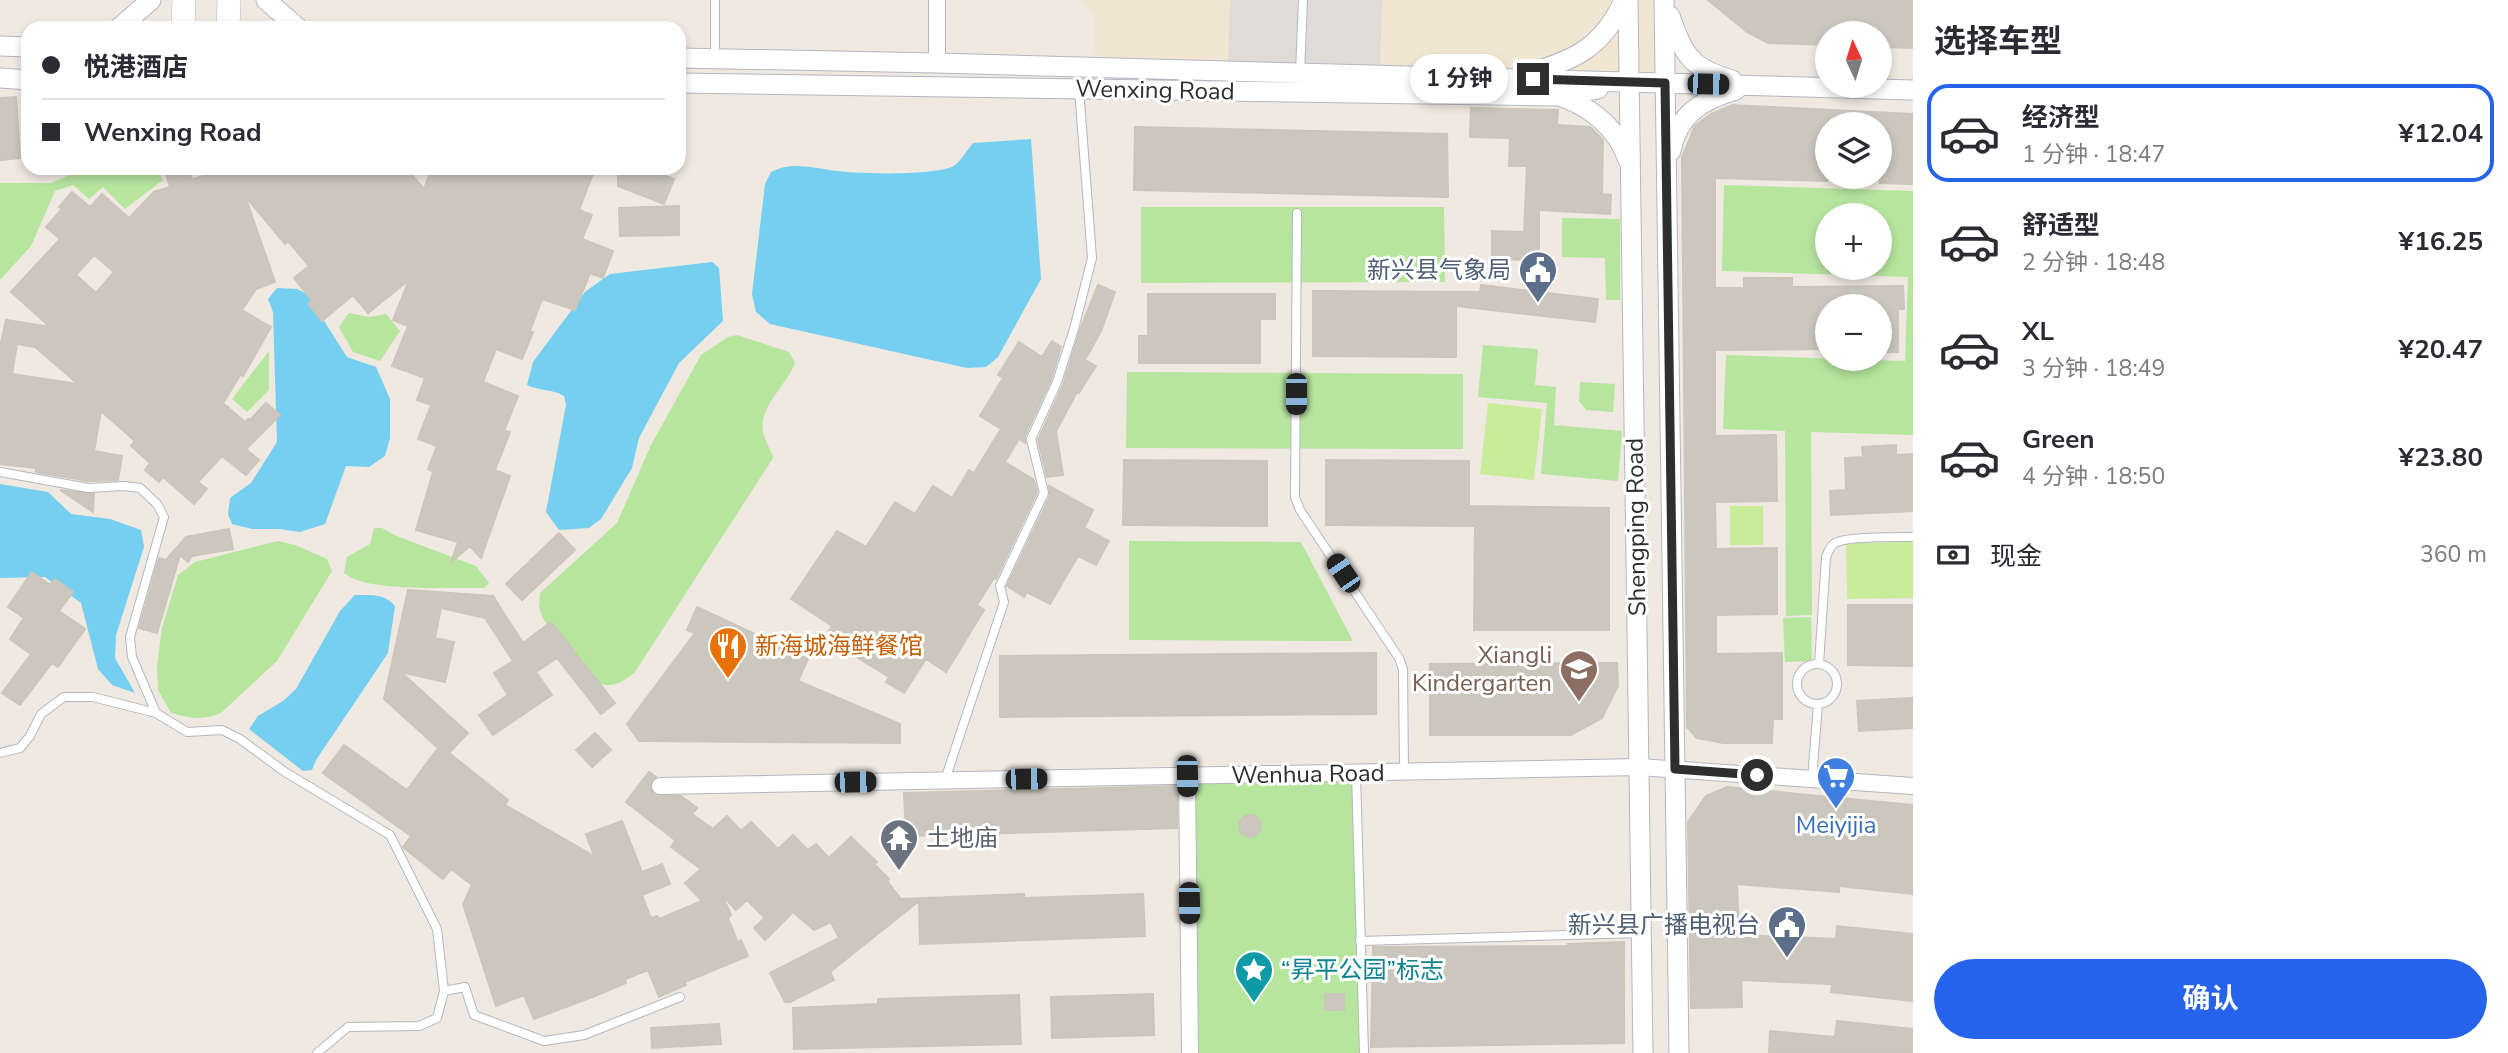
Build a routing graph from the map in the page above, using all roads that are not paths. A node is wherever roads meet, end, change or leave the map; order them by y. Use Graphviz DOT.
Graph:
graph roads {
  1 [pos="151,0"];
  2 [pos="184,0"];
  3 [pos="229,0"];
  4 [pos="266,0"];
  5 [pos="715,0"];
  6 [pos="937,0"];
  7 [pos="1303,0"];
  8 [pos="1626,0"];
  9 [pos="1664,0"];
  10 [pos="128,21"];
  11 [pos="183,21"];
  12 [pos="228,21"];
  13 [pos="290,21"];
  14 [pos="0,46"];
  15 [pos="21,47"];
  16 [pos="686,58"];
  17 [pos="715,58"];
  18 [pos="937,63"];
  19 [pos="1114,69"];
  20 [pos="1300,73"];
  21 [pos="0,78"];
  22 [pos="1508,79"];
  23 [pos="21,80"];
  24 [pos="1629,82"];
  25 [pos="686,83"];
  26 [pos="1665,83"];
  27 [pos="1750,85"];
  28 [pos="1079,89"];
  29 [pos="1114,89"];
  30 [pos="1913,90"];
  31 [pos="1560,96"];
  32 [pos="1631,169"];
  33 [pos="1667,177"];
  34 [pos="1297,213"];
  35 [pos="0,472"];
  36 [pos="1913,537"];
  37 [pos="1819,664"];
  38 [pos="1818,704"];
  39 [pos="156,713"];
  40 [pos="0,752"];
  41 [pos="1639,767"];
  42 [pos="1675,769"];
  43 [pos="1405,772"];
  44 [pos="1356,773"];
  45 [pos="1187,776"];
  46 [pos="1812,779"];
  47 [pos="945,780"];
  48 [pos="660,786"];
  49 [pos="1913,786"];
  50 [pos="1642,933"];
  51 [pos="1360,941"];
  52 [pos="444,991"];
  53 [pos="680,997"];
  54 [pos="317,1053"];
  55 [pos="1190,1053"];
  56 [pos="1364,1053"];
  57 [pos="1643,1053"];
  58 [pos="1679,1053"];
  1 -- 10 [label="street"];
  2 -- 11 [label="main road"];
  3 -- 12 [label="main road"];
  4 -- 13 [label="street"];
  5 -- 17 [label="lane"];
  6 -- 18 [label="street"];
  7 -- 20 [label="lane"];
  8 -- 22 [label="street"];
  8 -- 24 [label="street, Shengping Road"];
  9 -- 26 [label="street, Shengping Road"];
  9 -- 27 [label="street"];
  14 -- 15 [label="street"];
  16 -- 17 [label="street, Wenxing Road"];
  17 -- 18 [label="street, Wenxing Road"];
  18 -- 19 [label="street, Wenxing Road"];
  19 -- 20 [label="street, Wenxing Road"];
  19 -- 29 [label="street"];
  20 -- 22 [label="street, Wenxing Road"];
  21 -- 23 [label="street"];
  22 -- 24 [label="street, Wenxing Road"];
  24 -- 26 [label="street, Wenxing Road"];
  24 -- 31 [label="street, Wenxing Road"];
  24 -- 32 [label="street, Shengping Road"];
  25 -- 28 [label="street, Wenxing Road"];
  26 -- 27 [label="street, Wenxing Road"];
  26 -- 33 [label="street, Shengping Road"];
  27 -- 30 [label="street, Wenxing Road"];
  27 -- 33 [label="street"];
  28 -- 29 [label="street, Wenxing Road"];
  28 -- 47 [label="lane"];
  29 -- 31 [label="street, Wenxing Road"];
  31 -- 32 [label="street"];
  32 -- 41 [label="street, Shengping Road"];
  33 -- 42 [label="street, Shengping Road"];
  34 -- 43 [label="lane"];
  35 -- 39 [label="lane"];
  36 -- 37 [label="lane"];
  37 -- 38 [label="lane"];
  37 -- 38 [label="lane"];
  38 -- 46 [label="lane"];
  39 -- 40 [label="lane"];
  39 -- 52 [label="lane"];
  41 -- 42 [label="street, Wenhua Road"];
  41 -- 43 [label="street, Wenhua Road"];
  41 -- 50 [label="street, Shengping Road"];
  42 -- 46 [label="street, Wenhua Road"];
  42 -- 58 [label="street, Shengping Road"];
  43 -- 44 [label="street, Wenhua Road"];
  44 -- 45 [label="street, Wenhua Road"];
  44 -- 51 [label="lane"];
  45 -- 47 [label="street, Wenhua Road"];
  45 -- 55 [label="street"];
  46 -- 49 [label="street, Wenhua Road"];
  47 -- 48 [label="street, Wenhua Road"];
  50 -- 51 [label="lane"];
  50 -- 57 [label="street, Shengping Road"];
  51 -- 56 [label="lane"];
  52 -- 53 [label="lane"];
  52 -- 54 [label="lane"];
}
